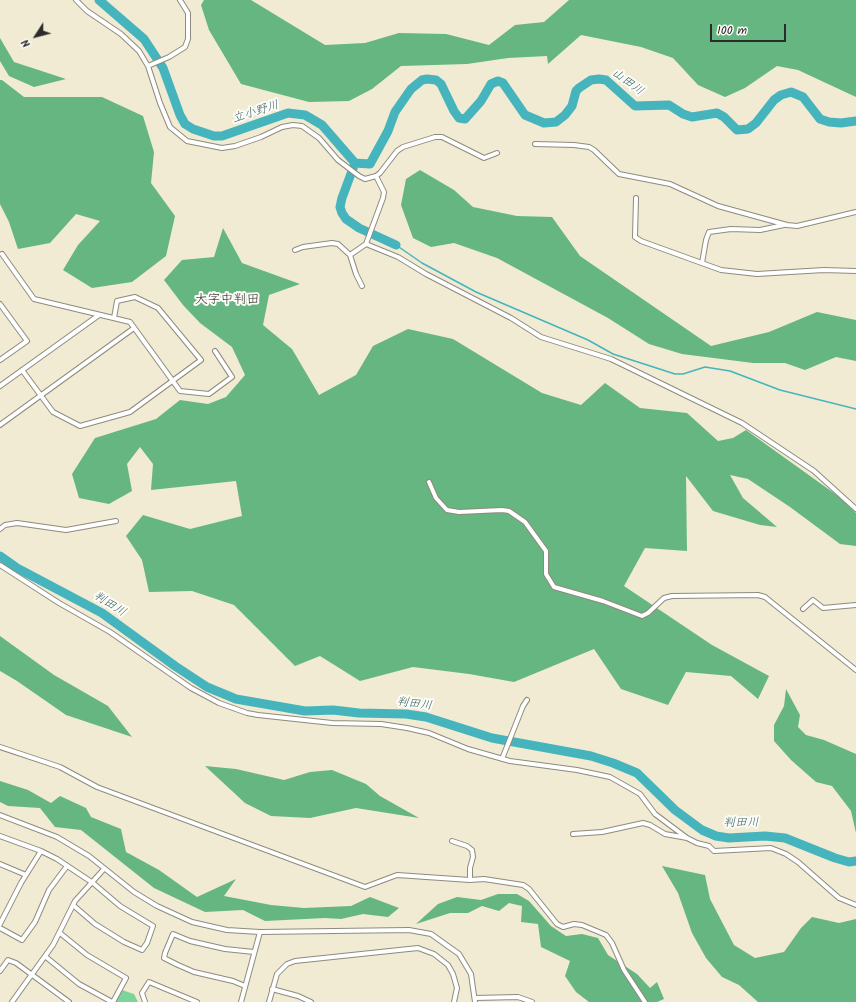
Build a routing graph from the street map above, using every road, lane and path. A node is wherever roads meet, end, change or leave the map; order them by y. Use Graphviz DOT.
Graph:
graph roads {
  1 [pos="76,0"];
  2 [pos="180,0"];
  3 [pos="148,66"];
  4 [pos="535,144"];
  5 [pos="497,153"];
  6 [pos="376,176"];
  7 [pos="636,198"];
  8 [pos="856,212"];
  9 [pos="786,225"];
  10 [pos="366,244"];
  11 [pos="296,250"];
  12 [pos="2,254"];
  13 [pos="350,255"];
  14 [pos="702,263"];
  15 [pos="856,271"];
  16 [pos="362,286"];
  17 [pos="0,304"];
  18 [pos="99,315"];
  19 [pos="114,318"];
  20 [pos="134,328"];
  21 [pos="215,352"];
  22 [pos="0,360"];
  23 [pos="22,370"];
  24 [pos="172,381"];
  25 [pos="0,386"];
  26 [pos="40,396"];
  27 [pos="0,425"];
  28 [pos="429,482"];
  29 [pos="856,509"];
  30 [pos="116,522"];
  31 [pos="0,529"];
  32 [pos="0,566"];
  33 [pos="856,605"];
  34 [pos="803,608"];
  35 [pos="856,670"];
  36 [pos="527,700"];
  37 [pos="0,747"];
  38 [pos="502,759"];
  39 [pos="0,815"];
  40 [pos="573,834"];
  41 [pos="0,836"];
  42 [pos="687,838"];
  43 [pos="452,841"];
  44 [pos="41,851"];
  45 [pos="0,864"];
  46 [pos="67,866"];
  47 [pos="104,869"];
  48 [pos="26,875"];
  49 [pos="470,880"];
  50 [pos="93,883"];
  51 [pos="856,905"];
  52 [pos="73,906"];
  53 [pos="0,924"];
  54 [pos="0,928"];
  55 [pos="260,932"];
  56 [pos="60,933"];
  57 [pos="254,952"];
  58 [pos="46,957"];
  59 [pos="0,971"];
  60 [pos="32,974"];
  61 [pos="245,986"];
  62 [pos="272,989"];
  63 [pos="475,1000"];
  64 [pos="12,1002"];
  65 [pos="69,1002"];
  66 [pos="113,1002"];
  67 [pos="145,1002"];
  68 [pos="197,1002"];
  69 [pos="241,1002"];
  70 [pos="269,1002"];
  71 [pos="311,1002"];
  72 [pos="454,1002"];
  73 [pos="532,1002"];
  74 [pos="645,1002"];
  1 -- 3 [label="street"];
  2 -- 3 [label="street"];
  3 -- 6 [label="street"];
  4 -- 9 [label="street"];
  5 -- 6 [label="street"];
  6 -- 10 [label="street"];
  7 -- 14 [label="street"];
  8 -- 9 [label="street"];
  9 -- 14 [label="street"];
  10 -- 13 [label="street"];
  10 -- 29 [label="street"];
  11 -- 13 [label="street"];
  12 -- 18 [label="street"];
  13 -- 16 [label="street"];
  14 -- 15 [label="street"];
  17 -- 22 [label="street"];
  18 -- 19 [label="street"];
  18 -- 23 [label="street"];
  19 -- 20 [label="street"];
  19 -- 24 [label="street"];
  20 -- 24 [label="street"];
  20 -- 26 [label="street"];
  21 -- 24 [label="street"];
  23 -- 25 [label="street"];
  23 -- 26 [label="street"];
  24 -- 26 [label="street"];
  26 -- 27 [label="street"];
  28 -- 35 [label="street"];
  30 -- 31 [label="street"];
  32 -- 38 [label="street"];
  33 -- 34 [label="street"];
  36 -- 38 [label="street"];
  37 -- 49 [label="street"];
  38 -- 42 [label="street"];
  39 -- 47 [label="street"];
  40 -- 42 [label="street"];
  41 -- 44 [label="street"];
  42 -- 51 [label="street"];
  43 -- 49 [label="street"];
  44 -- 46 [label="street"];
  44 -- 48 [label="street"];
  45 -- 48 [label="street"];
  46 -- 50 [label="street"];
  46 -- 54 [label="street"];
  47 -- 50 [label="street"];
  47 -- 55 [label="street"];
  48 -- 53 [label="street"];
  49 -- 74 [label="street"];
  50 -- 52 [label="street"];
  50 -- 52 [label="street"];
  52 -- 56 [label="street"];
  55 -- 57 [label="street"];
  55 -- 63 [label="street"];
  56 -- 58 [label="street"];
  56 -- 66 [label="street"];
  57 -- 61 [label="street"];
  57 -- 61 [label="street"];
  58 -- 60 [label="street"];
  58 -- 66 [label="street"];
  59 -- 60 [label="street"];
  60 -- 64 [label="street"];
  60 -- 65 [label="street"];
  61 -- 69 [label="street"];
  62 -- 70 [label="street"];
  62 -- 71 [label="street"];
  62 -- 72 [label="street"];
  63 -- 73 [label="street"];
  67 -- 68 [label="street"];
}
